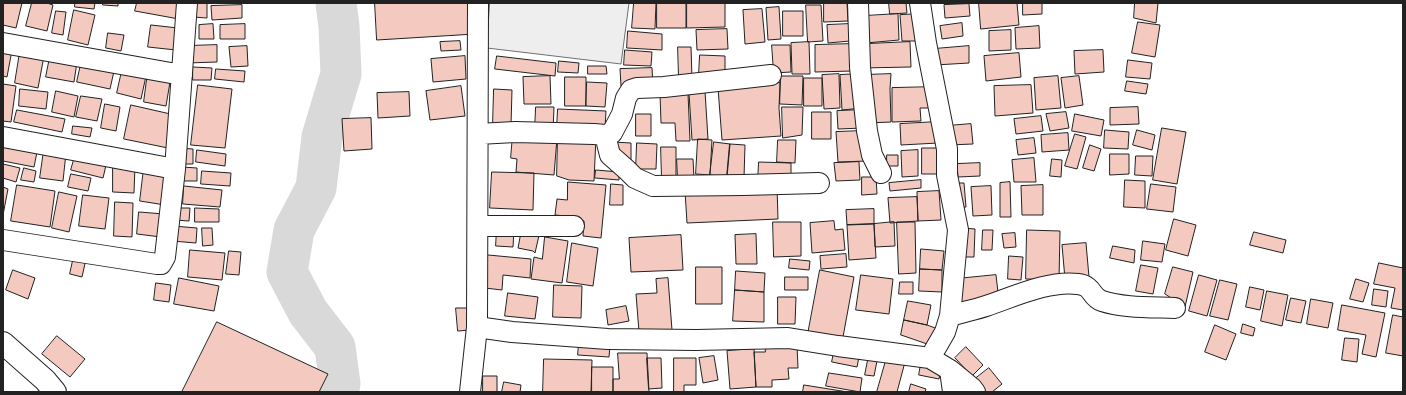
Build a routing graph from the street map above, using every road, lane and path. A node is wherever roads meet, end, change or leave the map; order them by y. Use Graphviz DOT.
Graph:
graph roads {
  1 [pos="187,3"];
  2 [pos="478,3"];
  3 [pos="858,3"];
  4 [pos="920,3"];
  5 [pos="3,42"];
  6 [pos="182,75"];
  7 [pos="771,75"];
  8 [pos="478,134"];
  9 [pos="605,135"];
  10 [pos="3,137"];
  11 [pos="175,170"];
  12 [pos="881,173"];
  13 [pos="819,183"];
  14 [pos="478,226"];
  15 [pos="574,226"];
  16 [pos="3,240"];
  17 [pos="1175,308"];
  18 [pos="950,316"];
  19 [pos="477,327"];
  20 [pos="3,343"];
  21 [pos="930,358"];
  22 [pos="950,370"];
  23 [pos="55,392"];
  24 [pos="470,392"];
  25 [pos="953,392"];
  26 [pos="975,392"];
  1 -- 6 [label="street"];
  2 -- 8 [label="street"];
  3 -- 12 [label="street"];
  4 -- 18 [label="street"];
  5 -- 6 [label="street"];
  6 -- 11 [label="street"];
  7 -- 9 [label="street"];
  8 -- 9 [label="street"];
  8 -- 14 [label="street"];
  9 -- 13 [label="street"];
  10 -- 11 [label="street"];
  11 -- 16 [label="street"];
  14 -- 15 [label="street"];
  14 -- 19 [label="street"];
  17 -- 18 [label="street"];
  18 -- 21 [label="street"];
  19 -- 21 [label="street"];
  19 -- 24 [label="street"];
  20 -- 23 [label="street"];
  21 -- 22 [label="street"];
  22 -- 25 [label="street"];
  22 -- 26 [label="street"];
}
